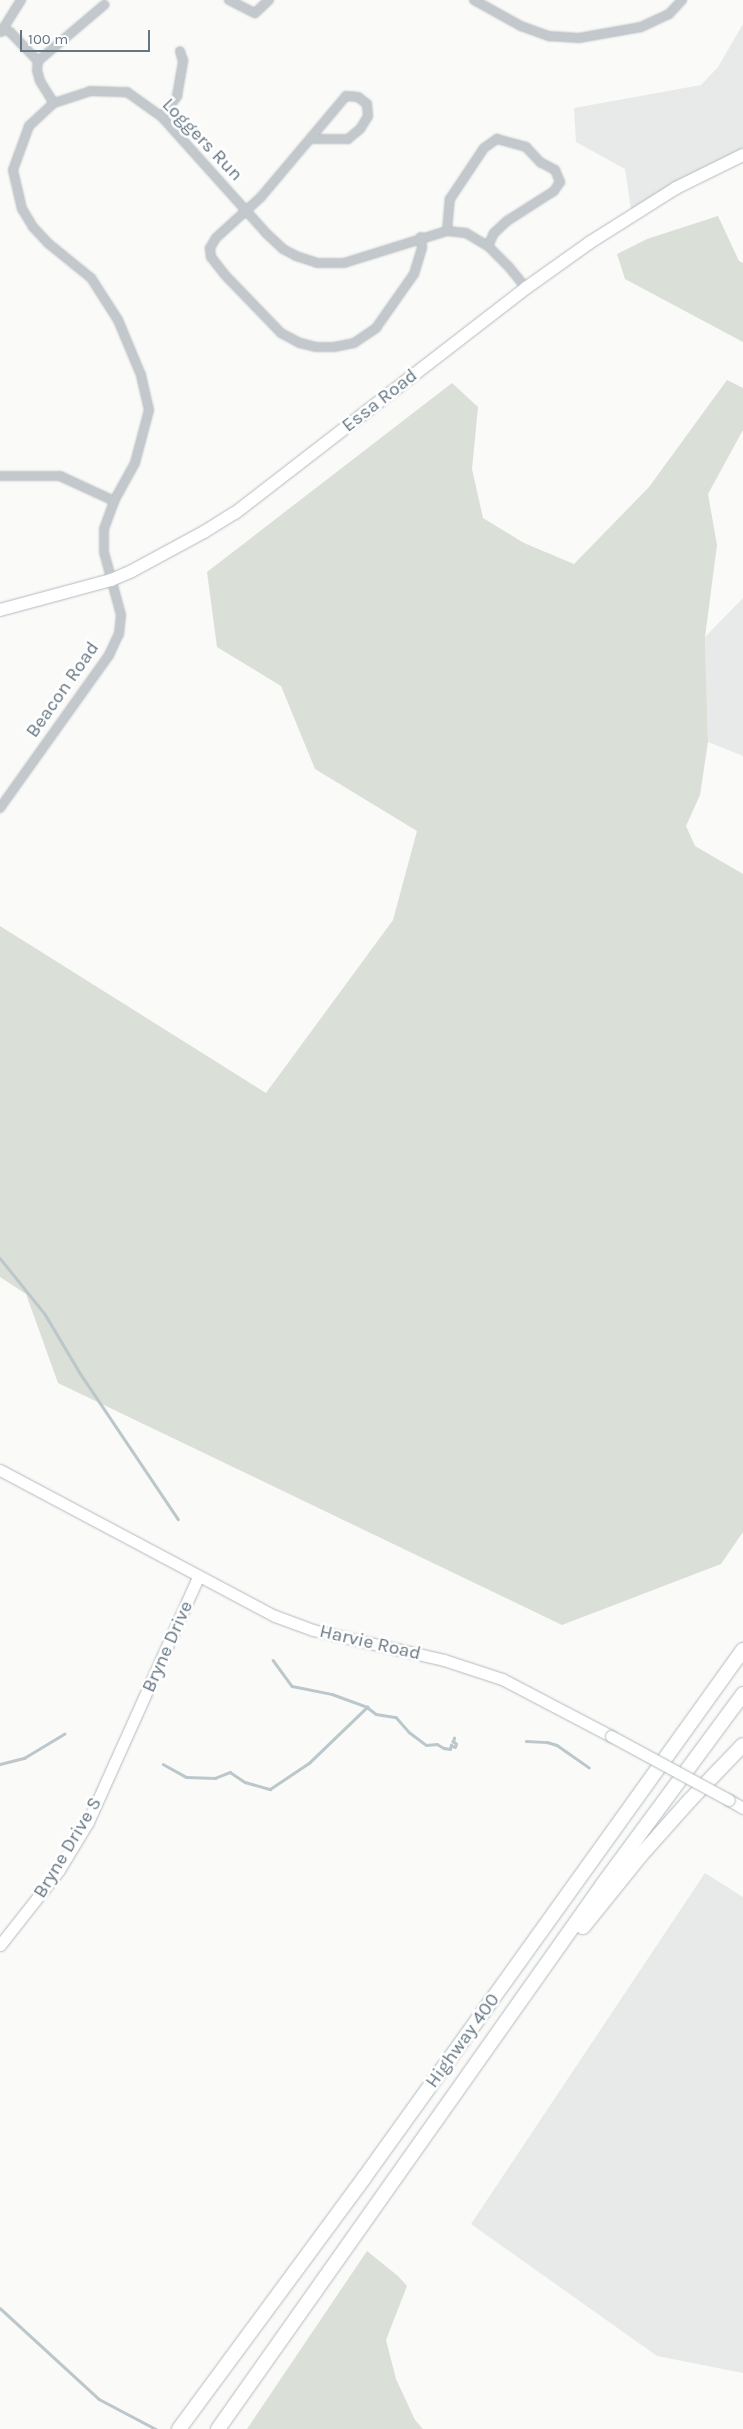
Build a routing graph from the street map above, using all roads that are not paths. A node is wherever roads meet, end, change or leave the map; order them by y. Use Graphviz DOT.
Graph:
graph roads {
  1 [pos="21,0"];
  2 [pos="229,0"];
  3 [pos="269,0"];
  4 [pos="474,0"];
  5 [pos="682,0"];
  6 [pos="104,6"];
  7 [pos="1,31"];
  8 [pos="180,50"];
  9 [pos="38,61"];
  10 [pos="54,103"];
  11 [pos="162,117"];
  12 [pos="311,139"];
  13 [pos="743,155"];
  14 [pos="246,211"];
  15 [pos="447,231"];
  16 [pos="421,238"];
  17 [pos="488,246"];
  18 [pos="526,288"];
  19 [pos="0,476"];
  20 [pos="114,501"];
  21 [pos="111,580"];
  22 [pos="0,610"];
  23 [pos="0,808"];
  24 [pos="0,1470"];
  25 [pos="198,1577"];
  26 [pos="743,1650"];
  27 [pos="743,1694"];
  28 [pos="137,1716"];
  29 [pos="743,1745"];
  30 [pos="743,1808"];
  31 [pos="0,1945"];
  32 [pos="546,1965"];
  33 [pos="179,2429"];
  34 [pos="218,2429"];
  1 -- 7 [label="street"];
  2 -- 3 [label="street"];
  4 -- 5 [label="street"];
  6 -- 9 [label="street"];
  7 -- 9 [label="street"];
  8 -- 11 [label="street"];
  9 -- 10 [label="street"];
  10 -- 11 [label="street, Loggers Run"];
  10 -- 20 [label="street, Loggers Run"];
  11 -- 14 [label="street, Loggers Run"];
  12 -- 12 [label="street"];
  12 -- 14 [label="street"];
  13 -- 18 [label="main road, Essa Road"];
  14 -- 16 [label="street, Loggers Run"];
  14 -- 16 [label="street"];
  15 -- 16 [label="street, Loggers Run"];
  15 -- 17 [label="street, Loggers Run"];
  15 -- 17 [label="street"];
  17 -- 18 [label="street, Loggers Run"];
  18 -- 21 [label="main road, Essa Road"];
  19 -- 20 [label="street"];
  20 -- 21 [label="street, Loggers Run"];
  21 -- 22 [label="main road, Essa Road"];
  21 -- 23 [label="street, Beacon Road"];
  24 -- 25 [label="street, Harvie Road"];
  25 -- 28 [label="street, Bryne Drive"];
  25 -- 30 [label="street, Harvie Road, bridge"];
  26 -- 33 [label="highway, Highway 400"];
  27 -- 32 [label="highway, Highway 400"];
  28 -- 31 [label="street, Bryne Drive S"];
  29 -- 32 [label="highway"];
  32 -- 34 [label="highway, Highway 400"];
}
